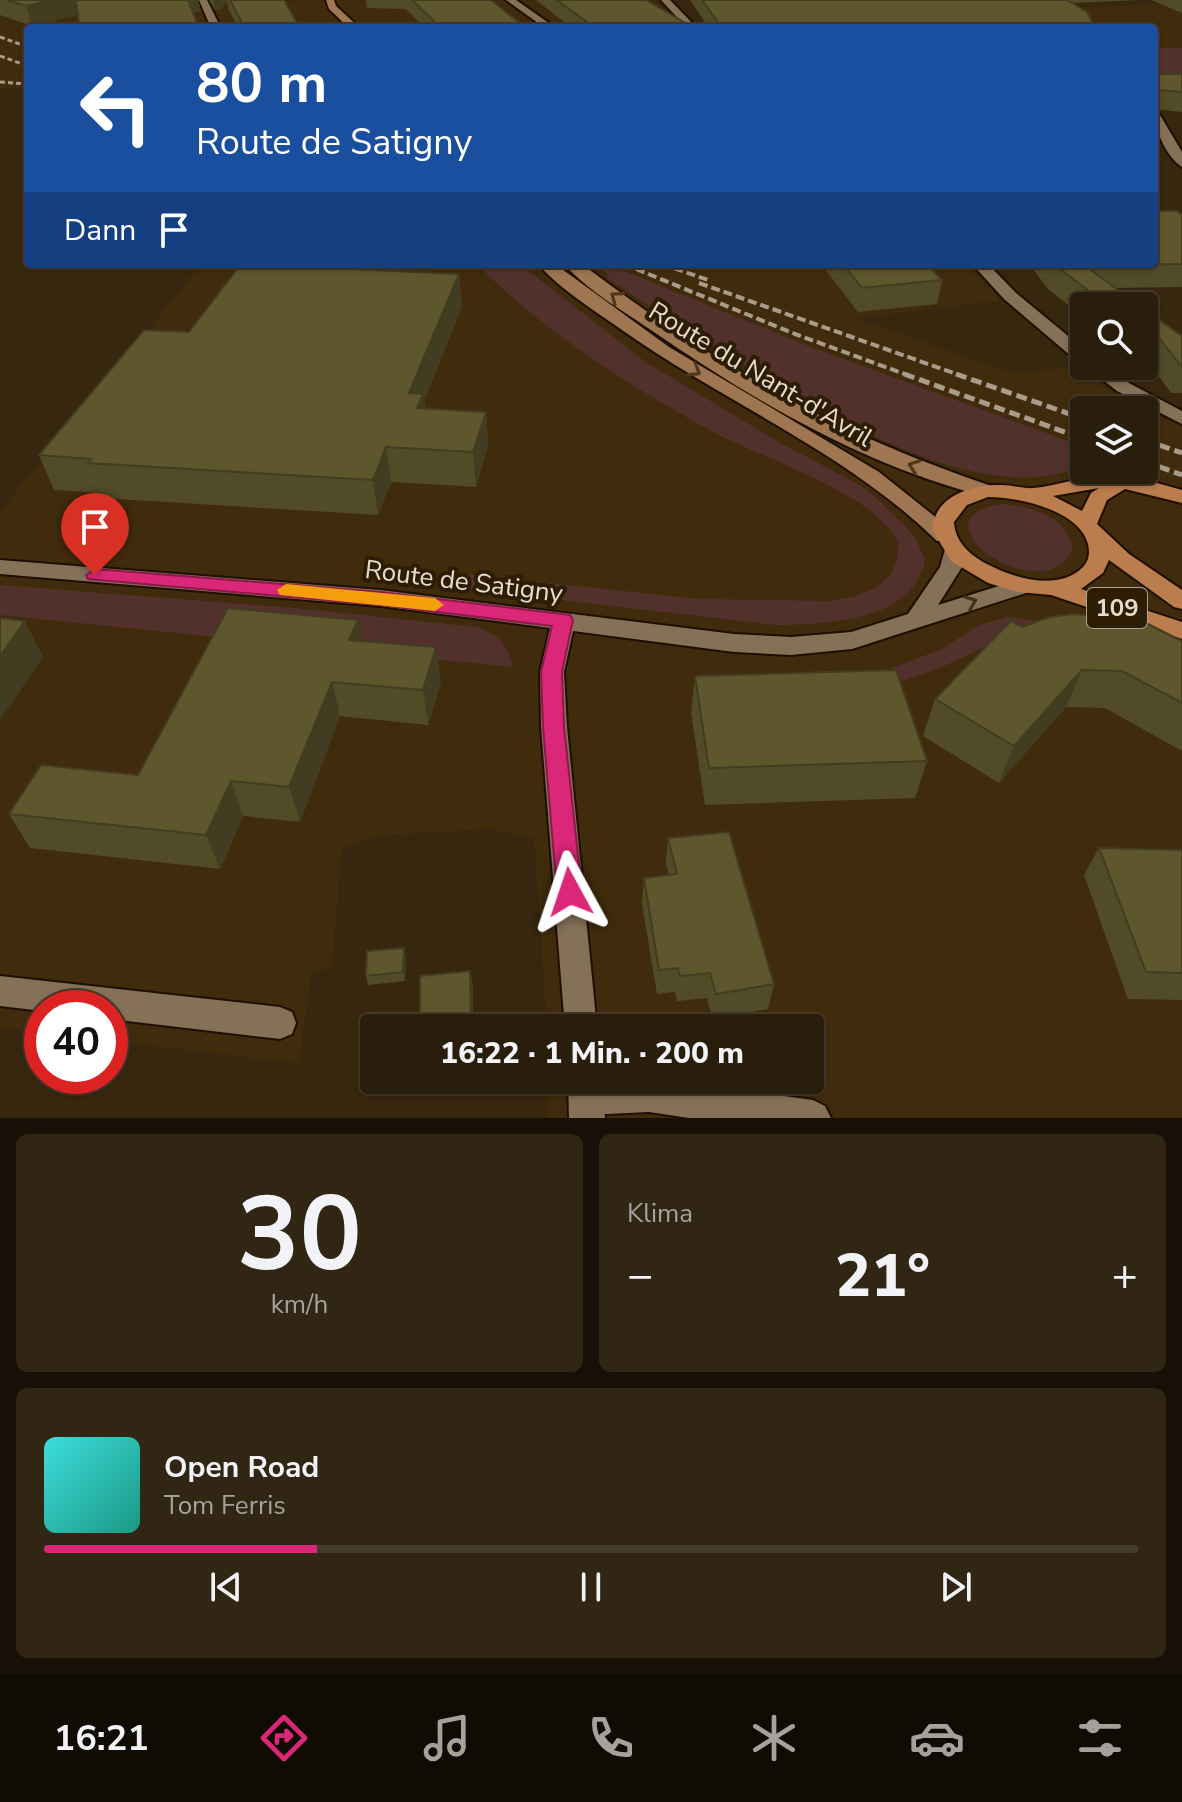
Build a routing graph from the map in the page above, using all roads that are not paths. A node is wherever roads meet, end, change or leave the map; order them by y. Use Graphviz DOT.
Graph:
graph roads {
  1 [pos="203,0"];
  2 [pos="330,0"];
  3 [pos="510,0"];
  4 [pos="665,0"];
  5 [pos="316,2"];
  6 [pos="214,24"];
  7 [pos="335,24"];
  8 [pos="351,24"];
  9 [pos="545,24"];
  10 [pos="688,24"];
  11 [pos="1158,122"];
  12 [pos="1182,163"];
  13 [pos="551,268"];
  14 [pos="578,268"];
  15 [pos="984,268"];
  16 [pos="1070,346"];
  17 [pos="1113,380"];
  18 [pos="1182,418"];
  19 [pos="1078,484"];
  20 [pos="1119,484"];
  21 [pos="988,491"];
  22 [pos="1032,495"];
  23 [pos="1182,497"];
  24 [pos="1090,531"];
  25 [pos="949,543"];
  26 [pos="0,567"];
  27 [pos="1024,586"];
  28 [pos="1051,587"];
  29 [pos="1182,601"];
  30 [pos="917,619"];
  31 [pos="563,620"];
  32 [pos="1182,631"];
  33 [pos="0,991"];
  34 [pos="580,1014"];
  35 [pos="280,1023"];
  36 [pos="586,1099"];
  37 [pos="813,1118"];
  1 -- 6 [label="street"];
  2 -- 8 [label="main road"];
  3 -- 9 [label="street"];
  4 -- 10 [label="street"];
  5 -- 7 [label="main road"];
  11 -- 12 [label="street"];
  13 -- 25 [label="main road, Route du Nant-d'Avril, one-way"];
  21 -- 14 [label="main road, Route du Nant-d'Avril, one-way"];
  15 -- 16 [label="street"];
  17 -- 18 [label="street"];
  19 -- 22 [label="main road"];
  20 -- 23 [label="main road"];
  20 -- 24 [label="main road"];
  21 -- 22 [label="main road"];
  21 -- 25 [label="main road"];
  22 -- 24 [label="main road"];
  24 -- 28 [label="main road"];
  24 -- 29 [label="main road, 109"];
  25 -- 27 [label="main road"];
  25 -- 30 [label="street"];
  26 -- 31 [label="street, Route de Satigny"];
  27 -- 28 [label="main road"];
  30 -- 27 [label="street, Route de Satigny, one-way"];
  28 -- 32 [label="main road, 109"];
  30 -- 31 [label="street, Route de Satigny"];
  31 -- 34 [label="street"];
  33 -- 35 [label="street"];
  36 -- 37 [label="street"];
}
